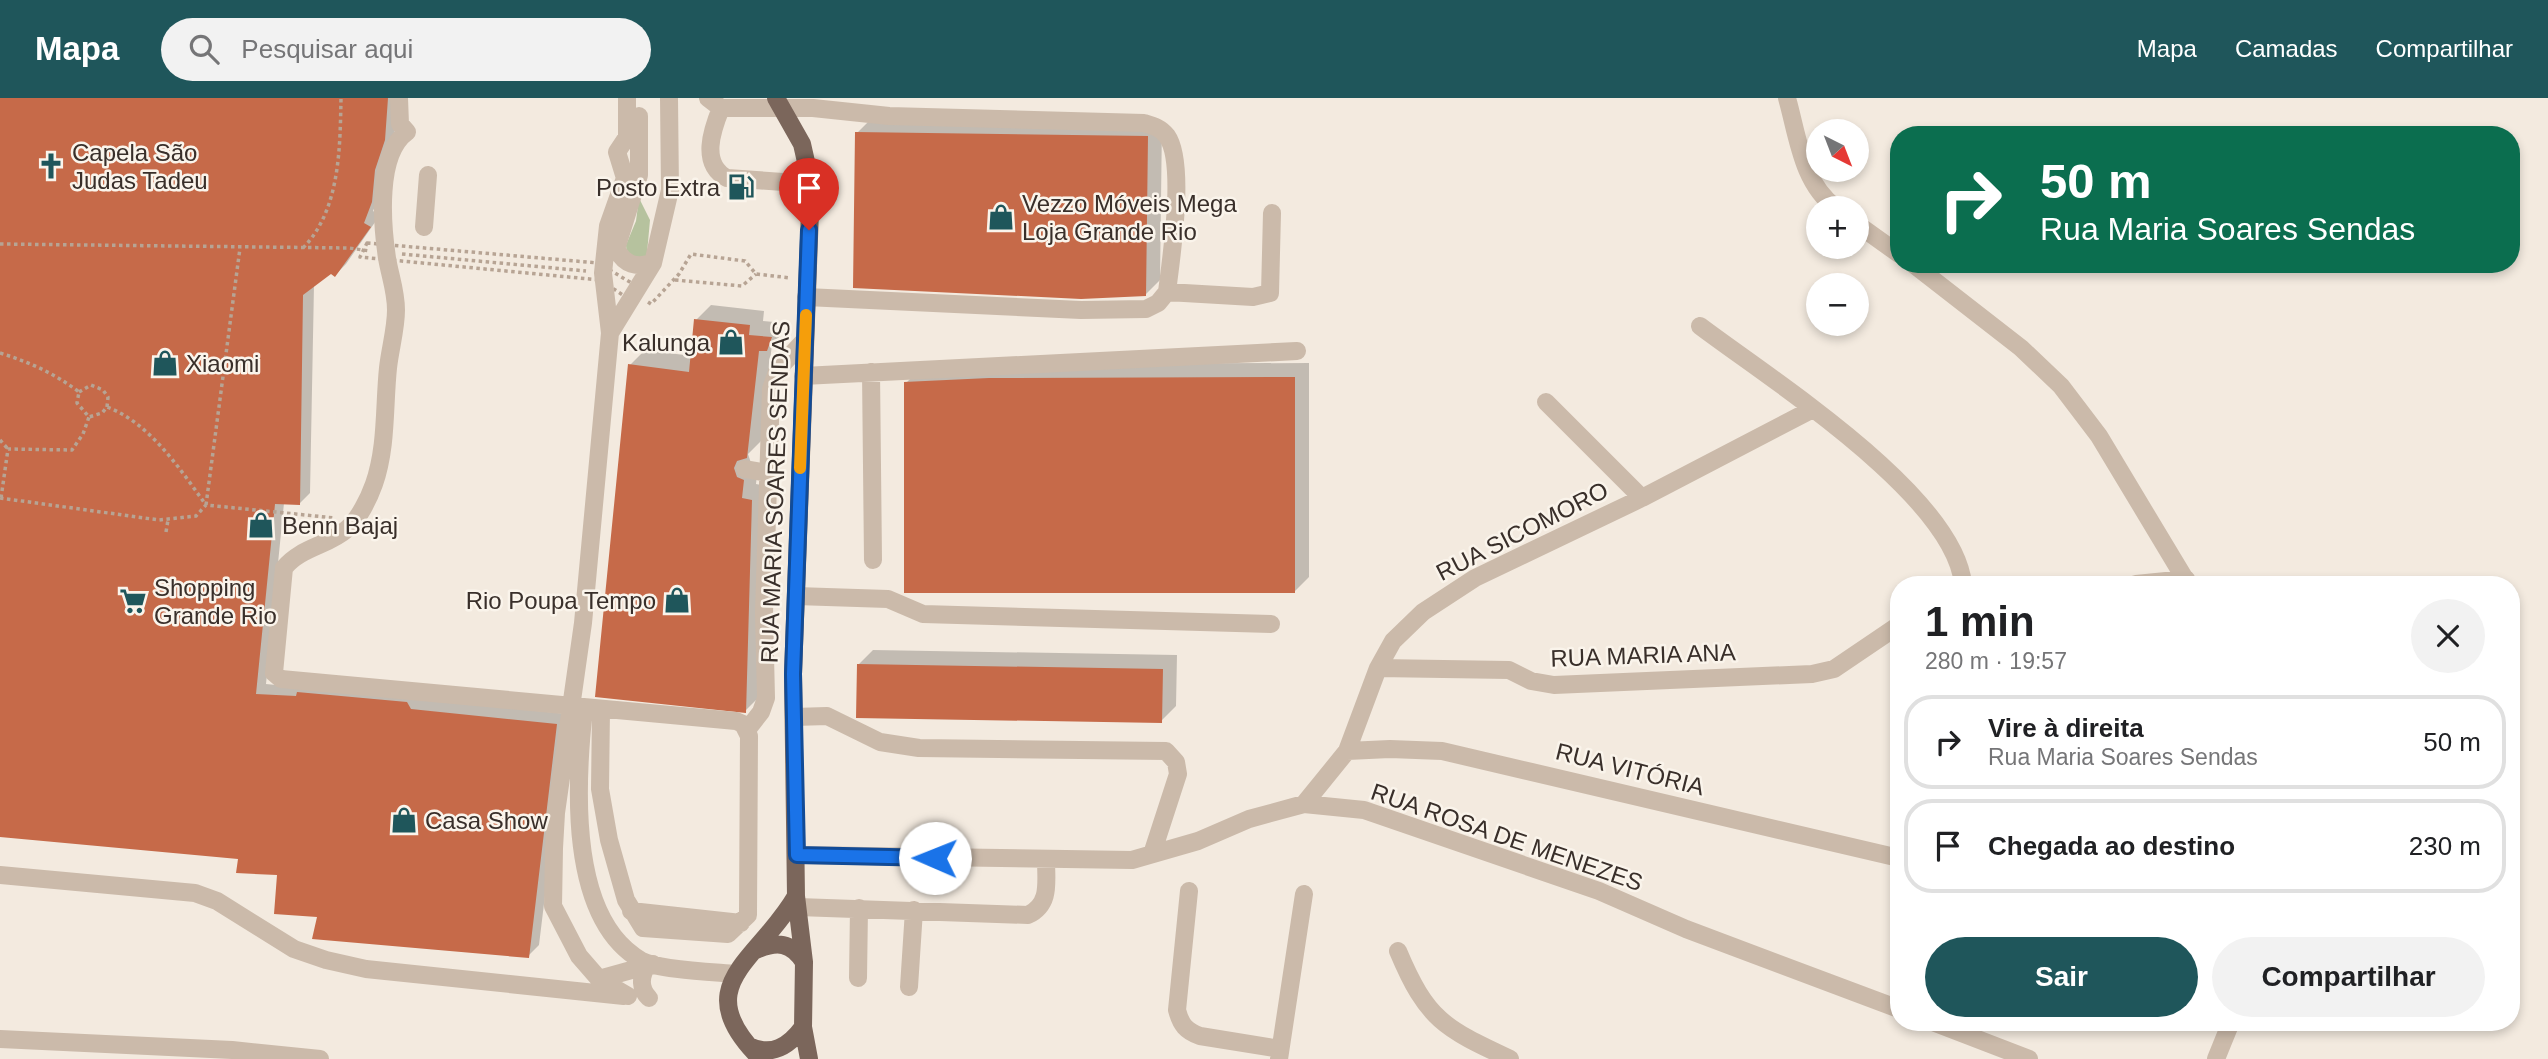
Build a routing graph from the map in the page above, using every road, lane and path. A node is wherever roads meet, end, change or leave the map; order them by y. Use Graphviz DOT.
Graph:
graph roads {
  1 [pos="341,98"];
  2 [pos="400,98"];
  3 [pos="626,98"];
  4 [pos="637,98"];
  5 [pos="685,98"];
  6 [pos="1787,98"];
  7 [pos="715,103"];
  8 [pos="779,103"];
  9 [pos="669,104"];
  10 [pos="428,175"];
  11 [pos="811,184"];
  12 [pos="1821,196"];
  13 [pos="1272,213"];
  14 [pos="424,227"];
  15 [pos="1869,233"];
  16 [pos="0,244"];
  17 [pos="240,248"];
  18 [pos="1890,248"];
  19 [pos="301,249"];
  20 [pos="363,250"];
  21 [pos="387,252"];
  22 [pos="653,263"];
  23 [pos="1925,273"];
  24 [pos="603,274"];
  25 [pos="756,274"];
  26 [pos="674,280"];
  27 [pos="807,288"];
  28 [pos="1167,292"];
  29 [pos="636,294"];
  30 [pos="1700,326"];
  31 [pos="610,333"];
  32 [pos="805,340"];
  33 [pos="1297,351"];
  34 [pos="0,353"];
  35 [pos="871,372"];
  36 [pos="803,376"];
  37 [pos="79,391"];
  38 [pos="1546,402"];
  39 [pos="107,407"];
  40 [pos="1811,410"];
  41 [pos="89,417"];
  42 [pos="0,440"];
  43 [pos="8,449"];
  44 [pos="745,469"];
  45 [pos="767,473"];
  46 [pos="1,498"];
  47 [pos="1642,498"];
  48 [pos="206,505"];
  49 [pos="167,520"];
  50 [pos="347,529"];
  51 [pos="166,531"];
  52 [pos="873,560"];
  53 [pos="1963,576"];
  54 [pos="2183,576"];
  55 [pos="796,596"];
  56 [pos="1271,624"];
  57 [pos="1890,631"];
  58 [pos="1378,668"];
  59 [pos="586,709"];
  60 [pos="794,717"];
  61 [pos="747,730"];
  62 [pos="1347,751"];
  63 [pos="1304,804"];
  64 [pos="797,855"];
  65 [pos="1152,855"];
  66 [pos="1890,856"];
  67 [pos="1046,860"];
  68 [pos="0,874"];
  69 [pos="1189,891"];
  70 [pos="1304,894"];
  71 [pos="797,902"];
  72 [pos="859,908"];
  73 [pos="914,911"];
  74 [pos="1398,951"];
  75 [pos="753,952"];
  76 [pos="804,962"];
  77 [pos="650,965"];
  78 [pos="736,974"];
  79 [pos="858,978"];
  80 [pos="599,979"];
  81 [pos="909,987"];
  82 [pos="649,998"];
  83 [pos="1890,1006"];
  84 [pos="803,1027"];
  85 [pos="1956,1031"];
  86 [pos="2227,1031"];
  87 [pos="0,1039"];
  88 [pos="746,1044"];
  89 [pos="1280,1054"];
  90 [pos="808,1058"];
  91 [pos="320,1059"];
  92 [pos="761,1059"];
  93 [pos="1510,1059"];
  94 [pos="2029,1059"];
  95 [pos="2216,1059"];
  1 -- 19 [label="path"];
  2 -- 21 [label="street"];
  3 -- 24 [label="street"];
  4 -- 22 [label="street"];
  5 -- 9 [label="street"];
  6 -- 12 [label="street"];
  7 -- 8 [label="street"];
  7 -- 11 [label="street"];
  8 -- 11 [label="main road, RUA MARIA SOARES SENDAS"];
  8 -- 28 [label="street"];
  9 -- 22 [label="street"];
  10 -- 14 [label="street"];
  11 -- 27 [label="main road, RUA MARIA SOARES SENDAS"];
  13 -- 28 [label="street"];
  15 -- 18 [label="street"];
  16 -- 17 [label="path"];
  17 -- 19 [label="path"];
  17 -- 48 [label="path"];
  19 -- 20 [label="path"];
  20 -- 21 [label="path"];
  20 -- 21 [label="path"];
  21 -- 24 [label="path"];
  21 -- 24 [label="path"];
  21 -- 24 [label="path"];
  21 -- 50 [label="street"];
  22 -- 29 [label="street"];
  23 -- 54 [label="street"];
  24 -- 29 [label="path"];
  24 -- 29 [label="path"];
  24 -- 31 [label="street"];
  25 -- 26 [label="path"];
  25 -- 26 [label="path"];
  25 -- 27 [label="path"];
  26 -- 29 [label="path"];
  27 -- 28 [label="street"];
  27 -- 32 [label="main road, RUA MARIA SOARES SENDAS"];
  29 -- 31 [label="street"];
  30 -- 40 [label="street"];
  31 -- 59 [label="street"];
  32 -- 36 [label="main road, RUA MARIA SOARES SENDAS"];
  32 -- 45 [label="street"];
  33 -- 35 [label="street"];
  34 -- 37 [label="path"];
  35 -- 36 [label="street"];
  35 -- 52 [label="street"];
  36 -- 55 [label="main road, RUA MARIA SOARES SENDAS"];
  37 -- 39 [label="path"];
  37 -- 41 [label="path"];
  38 -- 47 [label="street"];
  39 -- 41 [label="path"];
  39 -- 48 [label="path"];
  40 -- 47 [label="street, RUA SICOMORO"];
  40 -- 53 [label="street"];
  41 -- 43 [label="path"];
  42 -- 43 [label="path"];
  43 -- 46 [label="path"];
  44 -- 45 [label="street"];
  45 -- 61 [label="street"];
  46 -- 49 [label="path"];
  47 -- 58 [label="street, RUA SICOMORO"];
  48 -- 49 [label="path"];
  48 -- 50 [label="path"];
  49 -- 51 [label="path"];
  50 -- 59 [label="street"];
  55 -- 56 [label="street"];
  55 -- 60 [label="main road, RUA MARIA SOARES SENDAS"];
  57 -- 58 [label="street, RUA MARIA ANA"];
  58 -- 62 [label="street, RUA SICOMORO"];
  59 -- 61 [label="street"];
  59 -- 61 [label="street"];
  59 -- 77 [label="street"];
  59 -- 80 [label="street"];
  60 -- 64 [label="main road, RUA MARIA SOARES SENDAS"];
  60 -- 65 [label="street"];
  62 -- 63 [label="street, RUA SICOMORO"];
  62 -- 66 [label="street, RUA VITÓRIA"];
  63 -- 65 [label="street, RUA ROSA DE MENEZES"];
  63 -- 83 [label="street, RUA ROSA DE MENEZES"];
  64 -- 67 [label="street, RUA ROSA DE MENEZES"];
  64 -- 71 [label="main road, RUA MARIA SOARES SENDAS"];
  65 -- 67 [label="street, RUA ROSA DE MENEZES"];
  67 -- 73 [label="street"];
  68 -- 80 [label="street"];
  69 -- 89 [label="street"];
  70 -- 89 [label="street"];
  71 -- 72 [label="street"];
  71 -- 75 [label="main road"];
  71 -- 76 [label="main road, RUA MARIA SOARES SENDAS"];
  72 -- 73 [label="street"];
  72 -- 79 [label="street"];
  73 -- 81 [label="street"];
  74 -- 93 [label="street"];
  75 -- 76 [label="main road"];
  75 -- 78 [label="main road"];
  76 -- 84 [label="main road, RUA MARIA SOARES SENDAS"];
  77 -- 78 [label="street"];
  77 -- 80 [label="street"];
  77 -- 82 [label="street"];
  78 -- 88 [label="main road"];
  84 -- 88 [label="main road"];
  84 -- 90 [label="main road, RUA MARIA SOARES SENDAS"];
  85 -- 94 [label="street"];
  86 -- 95 [label="street"];
  87 -- 91 [label="street"];
  88 -- 92 [label="main road"];
}
